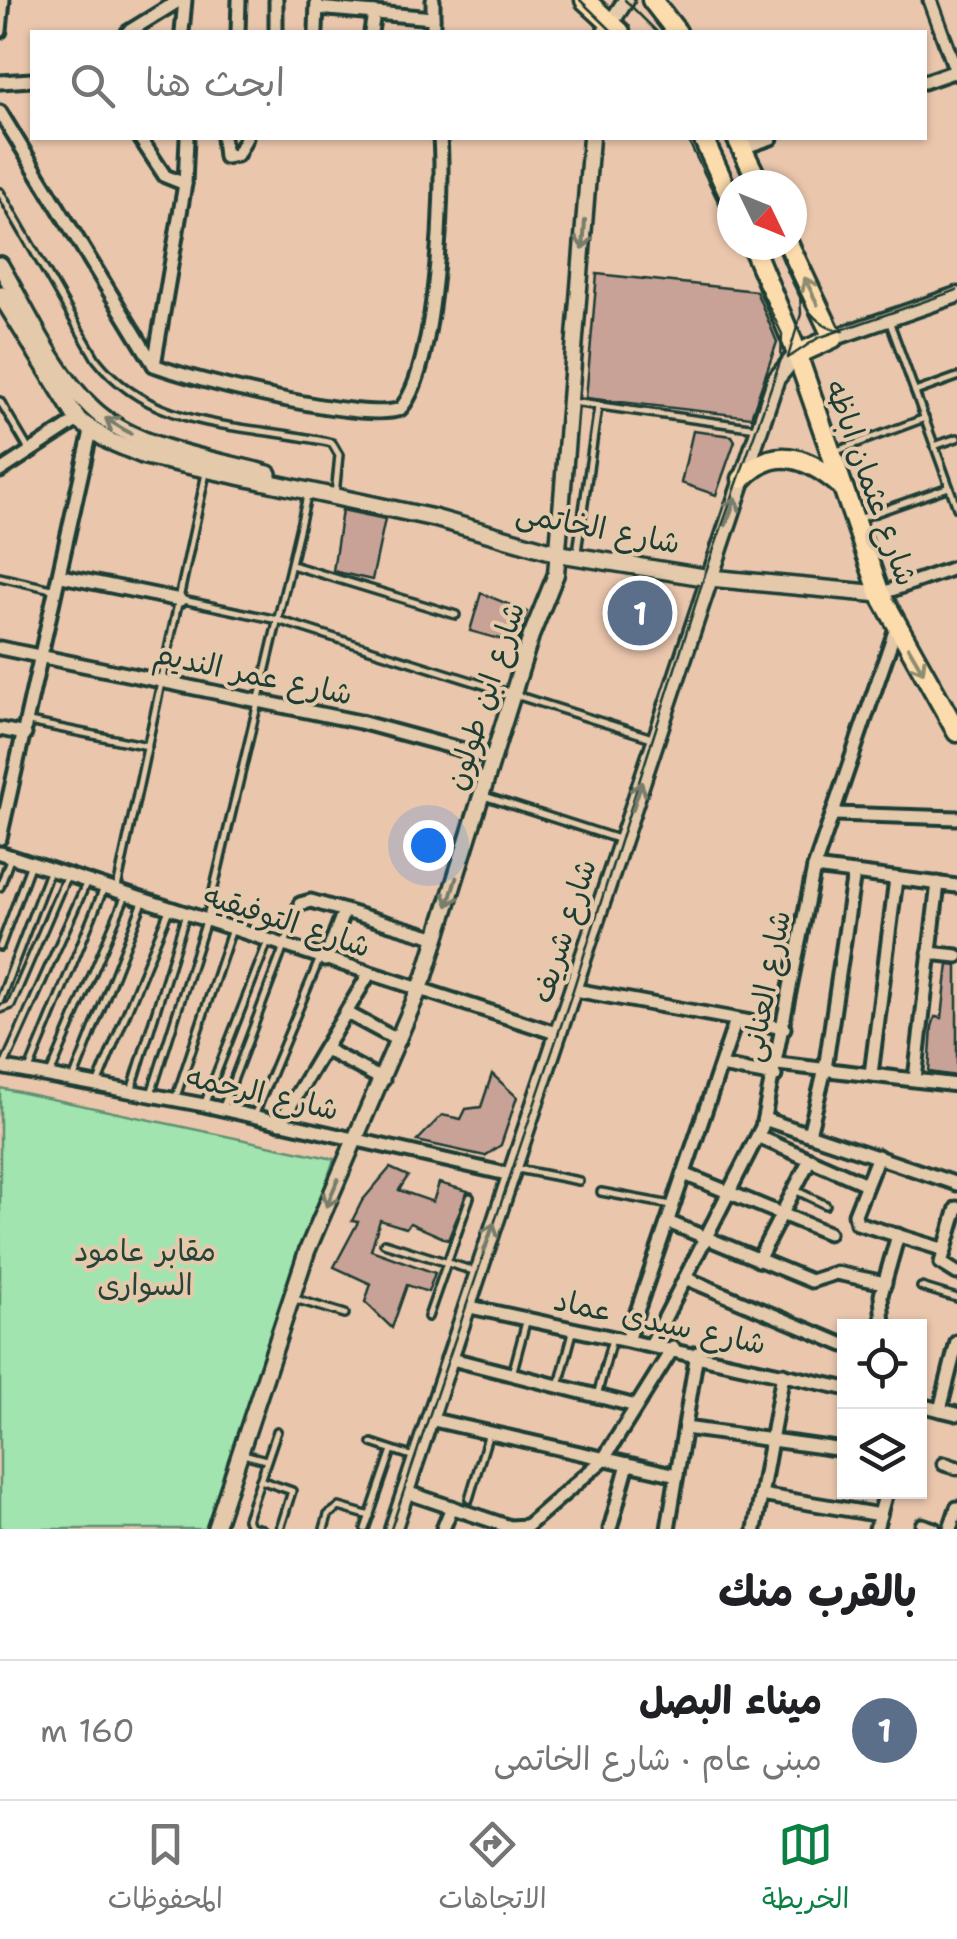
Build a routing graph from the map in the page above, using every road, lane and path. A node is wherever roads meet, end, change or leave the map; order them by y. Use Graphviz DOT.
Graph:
graph roads {
  1 [pos="3,0"];
  2 [pos="183,0"];
  3 [pos="240,0"];
  4 [pos="276,0"];
  5 [pos="433,0"];
  6 [pos="584,0"];
  7 [pos="626,0"];
  8 [pos="652,0"];
  9 [pos="930,0"];
  10 [pos="317,4"];
  11 [pos="374,13"];
  12 [pos="433,18"];
  13 [pos="611,29"];
  14 [pos="133,30"];
  15 [pos="182,30"];
  16 [pos="238,30"];
  17 [pos="276,30"];
  18 [pos="316,30"];
  19 [pos="371,30"];
  20 [pos="433,30"];
  21 [pos="674,30"];
  22 [pos="0,31"];
  23 [pos="956,72"];
  24 [pos="30,80"];
  25 [pos="927,81"];
  26 [pos="0,82"];
  27 [pos="0,112"];
  28 [pos="141,140"];
  29 [pos="187,140"];
  30 [pos="223,140"];
  31 [pos="245,140"];
  32 [pos="440,140"];
  33 [pos="590,140"];
  34 [pos="704,140"];
  35 [pos="740,143"];
  36 [pos="718,170"];
  37 [pos="753,170"];
  38 [pos="185,184"];
  39 [pos="0,192"];
  40 [pos="758,260"];
  41 [pos="796,260"];
  42 [pos="0,266"];
  43 [pos="0,294"];
  44 [pos="957,295"];
  45 [pos="888,319"];
  46 [pos="833,338"];
  47 [pos="796,355"];
  48 [pos="154,366"];
  49 [pos="957,376"];
  50 [pos="915,392"];
  51 [pos="0,401"];
  52 [pos="572,402"];
  53 [pos="598,407"];
  54 [pos="924,418"];
  55 [pos="84,425"];
  56 [pos="760,428"];
  57 [pos="957,438"];
  58 [pos="934,446"];
  59 [pos="30,453"];
  60 [pos="829,454"];
  61 [pos="206,470"];
  62 [pos="0,471"];
  63 [pos="742,480"];
  64 [pos="839,484"];
  65 [pos="949,487"];
  66 [pos="309,489"];
  67 [pos="335,496"];
  68 [pos="957,508"];
  69 [pos="853,521"];
  70 [pos="569,555"];
  71 [pos="292,565"];
  72 [pos="957,567"];
  73 [pos="62,576"];
  74 [pos="0,577"];
  75 [pos="707,577"];
  76 [pos="58,590"];
  77 [pos="880,594"];
  78 [pos="180,600"];
  79 [pos="456,615"];
  80 [pos="278,620"];
  81 [pos="896,625"];
  82 [pos="0,648"];
  83 [pos="43,657"];
  84 [pos="162,680"];
  85 [pos="514,692"];
  86 [pos="259,701"];
  87 [pos="26,728"];
  88 [pos="0,729"];
  89 [pos="957,732"];
  90 [pos="655,739"];
  91 [pos="148,746"];
  92 [pos="493,758"];
  93 [pos="481,795"];
  94 [pos="835,814"];
  95 [pos="957,818"];
  96 [pos="2,820"];
  97 [pos="0,838"];
  98 [pos="622,840"];
  99 [pos="6,855"];
  100 [pos="32,863"];
  101 [pos="814,868"];
  102 [pos="50,869"];
  103 [pos="854,873"];
  104 [pos="67,875"];
  105 [pos="896,879"];
  106 [pos="87,882"];
  107 [pos="938,884"];
  108 [pos="0,886"];
  109 [pos="957,886"];
  110 [pos="115,892"];
  111 [pos="143,902"];
  112 [pos="300,904"];
  113 [pos="170,910"];
  114 [pos="344,911"];
  115 [pos="186,914"];
  116 [pos="206,921"];
  117 [pos="232,929"];
  118 [pos="438,938"];
  119 [pos="268,941"];
  120 [pos="285,946"];
  121 [pos="0,947"];
  122 [pos="930,952"];
  123 [pos="957,956"];
  124 [pos="323,959"];
  125 [pos="370,974"];
  126 [pos="420,990"];
  127 [pos="575,990"];
  128 [pos="0,1000"];
  129 [pos="0,1009"];
  130 [pos="346,1013"];
  131 [pos="736,1020"];
  132 [pos="784,1028"];
  133 [pos="559,1034"];
  134 [pos="399,1041"];
  135 [pos="325,1049"];
  136 [pos="721,1066"];
  137 [pos="1,1067"];
  138 [pos="824,1069"];
  139 [pos="776,1070"];
  140 [pos="28,1073"];
  141 [pos="871,1074"];
  142 [pos="49,1077"];
  143 [pos="914,1079"];
  144 [pos="382,1080"];
  145 [pos="72,1082"];
  146 [pos="97,1085"];
  147 [pos="957,1086"];
  148 [pos="131,1090"];
  149 [pos="152,1094"];
  150 [pos="175,1099"];
  151 [pos="204,1105"];
  152 [pos="223,1109"];
  153 [pos="254,1116"];
  154 [pos="764,1119"];
  155 [pos="280,1123"];
  156 [pos="809,1134"];
  157 [pos="759,1136"];
  158 [pos="355,1140"];
  159 [pos="878,1156"];
  160 [pos="810,1159"];
  161 [pos="512,1172"];
  162 [pos="684,1174"];
  163 [pos="579,1181"];
  164 [pos="866,1184"];
  165 [pos="957,1184"];
  166 [pos="794,1189"];
  167 [pos="601,1192"];
  168 [pos="729,1196"];
  169 [pos="470,1197"];
  170 [pos="674,1205"];
  171 [pos="826,1205"];
  172 [pos="957,1208"];
  173 [pos="780,1217"];
  174 [pos="668,1222"];
  175 [pos="828,1233"];
  176 [pos="898,1235"];
  177 [pos="706,1237"];
  178 [pos="384,1244"];
  179 [pos="944,1250"];
  180 [pos="758,1260"];
  181 [pos="448,1263"];
  182 [pos="477,1272"];
  183 [pos="957,1273"];
  184 [pos="686,1278"];
  185 [pos="885,1282"];
  186 [pos="921,1288"];
  187 [pos="291,1298"];
  188 [pos="957,1298"];
  189 [pos="466,1306"];
  190 [pos="345,1314"];
  191 [pos="428,1317"];
  192 [pos="527,1319"];
  193 [pos="883,1319"];
  194 [pos="574,1330"];
  195 [pos="612,1336"];
  196 [pos="628,1338"];
  197 [pos="957,1342"];
  198 [pos="652,1343"];
  199 [pos="837,1343"];
  200 [pos="673,1348"];
  201 [pos="697,1353"];
  202 [pos="448,1358"];
  203 [pos="512,1374"];
  204 [pos="783,1374"];
  205 [pos="559,1386"];
  206 [pos="837,1386"];
  207 [pos="597,1396"];
  208 [pos="636,1406"];
  209 [pos="927,1406"];
  210 [pos="940,1410"];
  211 [pos="957,1414"];
  212 [pos="428,1419"];
  213 [pos="684,1428"];
  214 [pos="277,1430"];
  215 [pos="489,1433"];
  216 [pos="772,1438"];
  217 [pos="372,1443"];
  218 [pos="837,1449"];
  219 [pos="392,1450"];
  220 [pos="240,1453"];
  221 [pos="416,1458"];
  222 [pos="267,1460"];
  223 [pos="603,1460"];
  224 [pos="628,1464"];
  225 [pos="677,1475"];
  226 [pos="260,1480"];
  227 [pos="406,1492"];
  228 [pos="761,1495"];
  229 [pos="469,1499"];
  230 [pos="884,1499"];
  231 [pos="452,1506"];
  232 [pos="957,1508"];
  233 [pos="880,1515"];
  234 [pos="370,1516"];
  235 [pos="484,1524"];
  236 [pos="953,1526"];
  237 [pos="215,1529"];
  238 [pos="262,1529"];
  239 [pos="280,1529"];
  240 [pos="324,1529"];
  241 [pos="365,1529"];
  242 [pos="393,1529"];
  243 [pos="444,1529"];
  244 [pos="519,1529"];
  245 [pos="610,1529"];
  246 [pos="668,1529"];
  247 [pos="754,1529"];
  248 [pos="876,1529"];
  1 -- 22 [label="street"];
  2 -- 14 [label="street"];
  2 -- 15 [label="street"];
  3 -- 16 [label="street"];
  4 -- 17 [label="street"];
  5 -- 12 [label="street"];
  6 -- 13 [label="main road"];
  7 -- 13 [label="street"];
  8 -- 21 [label="main road"];
  9 -- 23 [label="street"];
  10 -- 11 [label="street"];
  10 -- 18 [label="street"];
  11 -- 12 [label="street"];
  11 -- 19 [label="street"];
  12 -- 20 [label="street"];
  23 -- 25 [label="street"];
  24 -- 26 [label="street"];
  27 -- 48 [label="street"];
  28 -- 38 [label="street"];
  29 -- 38 [label="street"];
  30 -- 31 [label="street"];
  32 -- 48 [label="street"];
  33 -- 52 [label="street, شارع ابن طولون, one-way"];
  34 -- 36 [label="main road"];
  35 -- 37 [label="main road"];
  38 -- 48 [label="street"];
  39 -- 67 [label="lane"];
  40 -- 47 [label="main road, شارع عثمان اباظه"];
  46 -- 41 [label="main road, شارع عثمان اباظه, one-way"];
  66 -- 42 [label="main road, شارع الخاتمى, one-way"];
  43 -- 55 [label="main road"];
  44 -- 45 [label="street"];
  45 -- 46 [label="street"];
  45 -- 50 [label="lane"];
  46 -- 47 [label="main road"];
  47 -- 56 [label="main road, شارع شريف"];
  47 -- 60 [label="main road, شارع عثمان اباظه"];
  49 -- 50 [label="lane"];
  50 -- 54 [label="lane"];
  51 -- 59 [label="lane"];
  52 -- 53 [label="lane"];
  52 -- 70 [label="street, شارع ابن طولون"];
  53 -- 56 [label="lane"];
  53 -- 70 [label="lane"];
  54 -- 58 [label="lane"];
  54 -- 60 [label="lane"];
  55 -- 59 [label="street"];
  55 -- 61 [label="main road, شارع الخاتمى"];
  55 -- 73 [label="street"];
  56 -- 63 [label="main road, شارع شريف"];
  57 -- 58 [label="lane"];
  58 -- 65 [label="lane"];
  59 -- 62 [label="street"];
  60 -- 64 [label="main road, شارع عثمان اباظه"];
  61 -- 66 [label="main road, شارع الخاتمى"];
  61 -- 78 [label="lane"];
  63 -- 64 [label="main road"];
  75 -- 63 [label="main road, شارع شريف, one-way"];
  64 -- 69 [label="main road, شارع عثمان اباظه"];
  65 -- 68 [label="lane"];
  65 -- 69 [label="lane"];
  66 -- 67 [label="main road, شارع الخاتمى"];
  66 -- 71 [label="lane"];
  67 -- 70 [label="main road, شارع الخاتمى"];
  69 -- 77 [label="main road, شارع عثمان اباظه"];
  70 -- 75 [label="main road, شارع الخاتمى"];
  70 -- 85 [label="street, شارع ابن طولون"];
  71 -- 79 [label="lane"];
  71 -- 80 [label="lane"];
  72 -- 77 [label="street"];
  73 -- 76 [label="street"];
  73 -- 78 [label="street"];
  74 -- 76 [label="lane"];
  75 -- 77 [label="main road, شارع الخاتمى"];
  75 -- 90 [label="main road, شارع شريف"];
  76 -- 83 [label="street"];
  77 -- 81 [label="main road, شارع عثمان اباظه"];
  78 -- 80 [label="lane"];
  78 -- 84 [label="lane"];
  80 -- 85 [label="lane"];
  80 -- 86 [label="lane"];
  81 -- 89 [label="main road, شارع عثمان اباظه, one-way"];
  81 -- 94 [label="street, شارع العنانى"];
  82 -- 83 [label="street, شارع عمر النديم"];
  83 -- 84 [label="street, شارع عمر النديم"];
  83 -- 87 [label="street"];
  84 -- 86 [label="street, شارع عمر النديم"];
  84 -- 91 [label="lane"];
  85 -- 90 [label="lane"];
  85 -- 92 [label="street, شارع ابن طولون"];
  86 -- 92 [label="street, شارع عمر النديم"];
  86 -- 116 [label="lane"];
  87 -- 88 [label="street"];
  87 -- 91 [label="lane"];
  87 -- 96 [label="street"];
  98 -- 90 [label="main road, شارع شريف, one-way"];
  91 -- 110 [label="lane"];
  92 -- 93 [label="street, شارع ابن طولون"];
  93 -- 98 [label="lane"];
  93 -- 118 [label="street, شارع ابن طولون, one-way"];
  94 -- 95 [label="street"];
  94 -- 101 [label="street, شارع العنانى"];
  96 -- 97 [label="street"];
  98 -- 127 [label="main road, شارع شريف"];
  99 -- 100 [label="street, شارع التوفيقيه"];
  99 -- 108 [label="lane"];
  100 -- 102 [label="street, شارع التوفيقيه"];
  100 -- 121 [label="lane"];
  101 -- 103 [label="street"];
  101 -- 132 [label="street, شارع العنانى"];
  102 -- 104 [label="street, شارع التوفيقيه"];
  102 -- 128 [label="lane"];
  103 -- 105 [label="street"];
  103 -- 138 [label="street"];
  104 -- 106 [label="street, شارع التوفيقيه"];
  104 -- 129 [label="lane"];
  105 -- 107 [label="street"];
  105 -- 141 [label="street"];
  106 -- 110 [label="street, شارع التوفيقيه"];
  106 -- 137 [label="lane"];
  107 -- 109 [label="street"];
  107 -- 122 [label="street"];
  110 -- 111 [label="street, شارع التوفيقيه"];
  110 -- 140 [label="lane"];
  110 -- 142 [label="lane"];
  111 -- 113 [label="street, شارع التوفيقيه"];
  111 -- 145 [label="lane"];
  112 -- 114 [label="street"];
  112 -- 120 [label="lane"];
  113 -- 115 [label="street, شارع التوفيقيه"];
  113 -- 146 [label="lane"];
  114 -- 118 [label="street"];
  114 -- 124 [label="street"];
  115 -- 116 [label="street, شارع التوفيقيه"];
  115 -- 148 [label="lane"];
  116 -- 117 [label="street, شارع التوفيقيه"];
  116 -- 149 [label="lane"];
  117 -- 119 [label="street, شارع التوفيقيه"];
  117 -- 150 [label="lane"];
  118 -- 126 [label="street, شارع ابن طولون"];
  119 -- 120 [label="street, شارع التوفيقيه"];
  119 -- 151 [label="lane"];
  120 -- 124 [label="street, شارع التوفيقيه"];
  120 -- 152 [label="lane"];
  122 -- 123 [label="street"];
  122 -- 143 [label="street"];
  124 -- 125 [label="street, شارع التوفيقيه"];
  124 -- 153 [label="lane"];
  125 -- 126 [label="street, شارع التوفيقيه"];
  125 -- 130 [label="street"];
  126 -- 133 [label="street, شارع التوفيقيه"];
  126 -- 134 [label="street, شارع ابن طولون"];
  127 -- 131 [label="street"];
  127 -- 133 [label="main road, شارع شريف"];
  130 -- 134 [label="street"];
  130 -- 135 [label="street"];
  131 -- 132 [label="street"];
  131 -- 136 [label="street"];
  132 -- 139 [label="street, شارع العنانى"];
  133 -- 161 [label="main road, شارع شريف"];
  134 -- 144 [label="street, شارع ابن طولون"];
  135 -- 144 [label="street"];
  135 -- 155 [label="street"];
  136 -- 139 [label="street"];
  136 -- 162 [label="street"];
  137 -- 140 [label="street, شارع الرحمه"];
  138 -- 139 [label="street"];
  138 -- 141 [label="street"];
  138 -- 156 [label="street"];
  139 -- 154 [label="street, شارع العنانى"];
  140 -- 142 [label="street, شارع الرحمه"];
  141 -- 143 [label="street"];
  142 -- 145 [label="street, شارع الرحمه"];
  143 -- 147 [label="street"];
  144 -- 158 [label="street, شارع ابن طولون"];
  145 -- 146 [label="street, شارع الرحمه"];
  146 -- 148 [label="street, شارع الرحمه"];
  148 -- 149 [label="street, شارع الرحمه"];
  149 -- 150 [label="street, شارع الرحمه"];
  150 -- 151 [label="street, شارع الرحمه"];
  151 -- 152 [label="street, شارع الرحمه"];
  152 -- 153 [label="street, شارع الرحمه"];
  153 -- 155 [label="street, شارع الرحمه"];
  154 -- 156 [label="street"];
  154 -- 157 [label="street, شارع العنانى"];
  155 -- 158 [label="street, شارع الرحمه"];
  156 -- 159 [label="street"];
  157 -- 160 [label="street"];
  157 -- 168 [label="street, شارع العنانى"];
  158 -- 161 [label="street, شارع الرحمه"];
  158 -- 187 [label="street, شارع ابن طولون, one-way"];
  159 -- 164 [label="street"];
  159 -- 165 [label="street"];
  160 -- 164 [label="street"];
  160 -- 166 [label="street"];
  161 -- 163 [label="lane"];
  182 -- 161 [label="main road, شارع شريف, one-way"];
  162 -- 168 [label="street"];
  162 -- 170 [label="street"];
  164 -- 176 [label="street"];
  166 -- 171 [label="lane"];
  166 -- 173 [label="street"];
  167 -- 170 [label="lane"];
  168 -- 173 [label="street"];
  168 -- 177 [label="street, شارع العنانى"];
  169 -- 181 [label="lane"];
  170 -- 174 [label="street"];
  172 -- 179 [label="street"];
  173 -- 175 [label="street"];
  173 -- 180 [label="street"];
  174 -- 177 [label="street"];
  174 -- 196 [label="street"];
  176 -- 179 [label="street"];
  176 -- 185 [label="street"];
  177 -- 180 [label="street"];
  177 -- 184 [label="street, شارع العنانى"];
  178 -- 181 [label="lane"];
  179 -- 183 [label="street"];
  180 -- 185 [label="street"];
  181 -- 182 [label="lane"];
  181 -- 191 [label="lane"];
  182 -- 189 [label="main road, شارع شريف"];
  184 -- 198 [label="street, شارع العنانى"];
  184 -- 199 [label="street"];
  185 -- 193 [label="street"];
  186 -- 188 [label="lane"];
  187 -- 190 [label="lane"];
  187 -- 220 [label="street, شارع ابن طولون"];
  189 -- 192 [label="street, شارع سيدى عماد"];
  189 -- 202 [label="main road, شارع شريف"];
  192 -- 194 [label="street, شارع سيدى عماد"];
  192 -- 203 [label="lane"];
  194 -- 195 [label="street, شارع سيدى عماد"];
  194 -- 205 [label="lane"];
  195 -- 196 [label="street, شارع سيدى عماد"];
  195 -- 207 [label="lane"];
  196 -- 198 [label="street, شارع سيدى عماد"];
  197 -- 210 [label="street"];
  198 -- 200 [label="street, شارع سيدى عماد"];
  200 -- 201 [label="street, شارع سيدى عماد"];
  200 -- 208 [label="street"];
  201 -- 204 [label="street, شارع سيدى عماد"];
  201 -- 213 [label="street"];
  202 -- 203 [label="street"];
  202 -- 212 [label="main road, شارع شريف"];
  203 -- 205 [label="street"];
  204 -- 206 [label="street, شارع سيدى عماد"];
  204 -- 216 [label="street"];
  205 -- 207 [label="street"];
  207 -- 208 [label="street"];
  208 -- 223 [label="street"];
  209 -- 210 [label="street"];
  210 -- 211 [label="street"];
  212 -- 215 [label="street"];
  212 -- 221 [label="main road, شارع شريف"];
  213 -- 216 [label="street"];
  213 -- 225 [label="street"];
  214 -- 222 [label="lane"];
  215 -- 223 [label="street"];
  215 -- 229 [label="lane"];
  216 -- 218 [label="street"];
  216 -- 228 [label="street"];
  217 -- 219 [label="lane"];
  219 -- 221 [label="lane"];
  219 -- 234 [label="lane"];
  220 -- 222 [label="lane"];
  220 -- 237 [label="street, شارع ابن طولون"];
  221 -- 227 [label="main road, شارع شريف"];
  222 -- 226 [label="lane"];
  223 -- 224 [label="street"];
  223 -- 244 [label="street"];
  224 -- 225 [label="street"];
  224 -- 245 [label="street"];
  225 -- 246 [label="street"];
  226 -- 238 [label="lane"];
  226 -- 239 [label="lane"];
  227 -- 231 [label="street"];
  227 -- 242 [label="main road, شارع شريف"];
  228 -- 233 [label="street"];
  228 -- 247 [label="street"];
  230 -- 233 [label="street"];
  231 -- 235 [label="street"];
  231 -- 243 [label="street"];
  232 -- 236 [label="street"];
  233 -- 248 [label="street"];
  234 -- 240 [label="lane"];
  234 -- 241 [label="lane"];
  235 -- 244 [label="street"];
}
